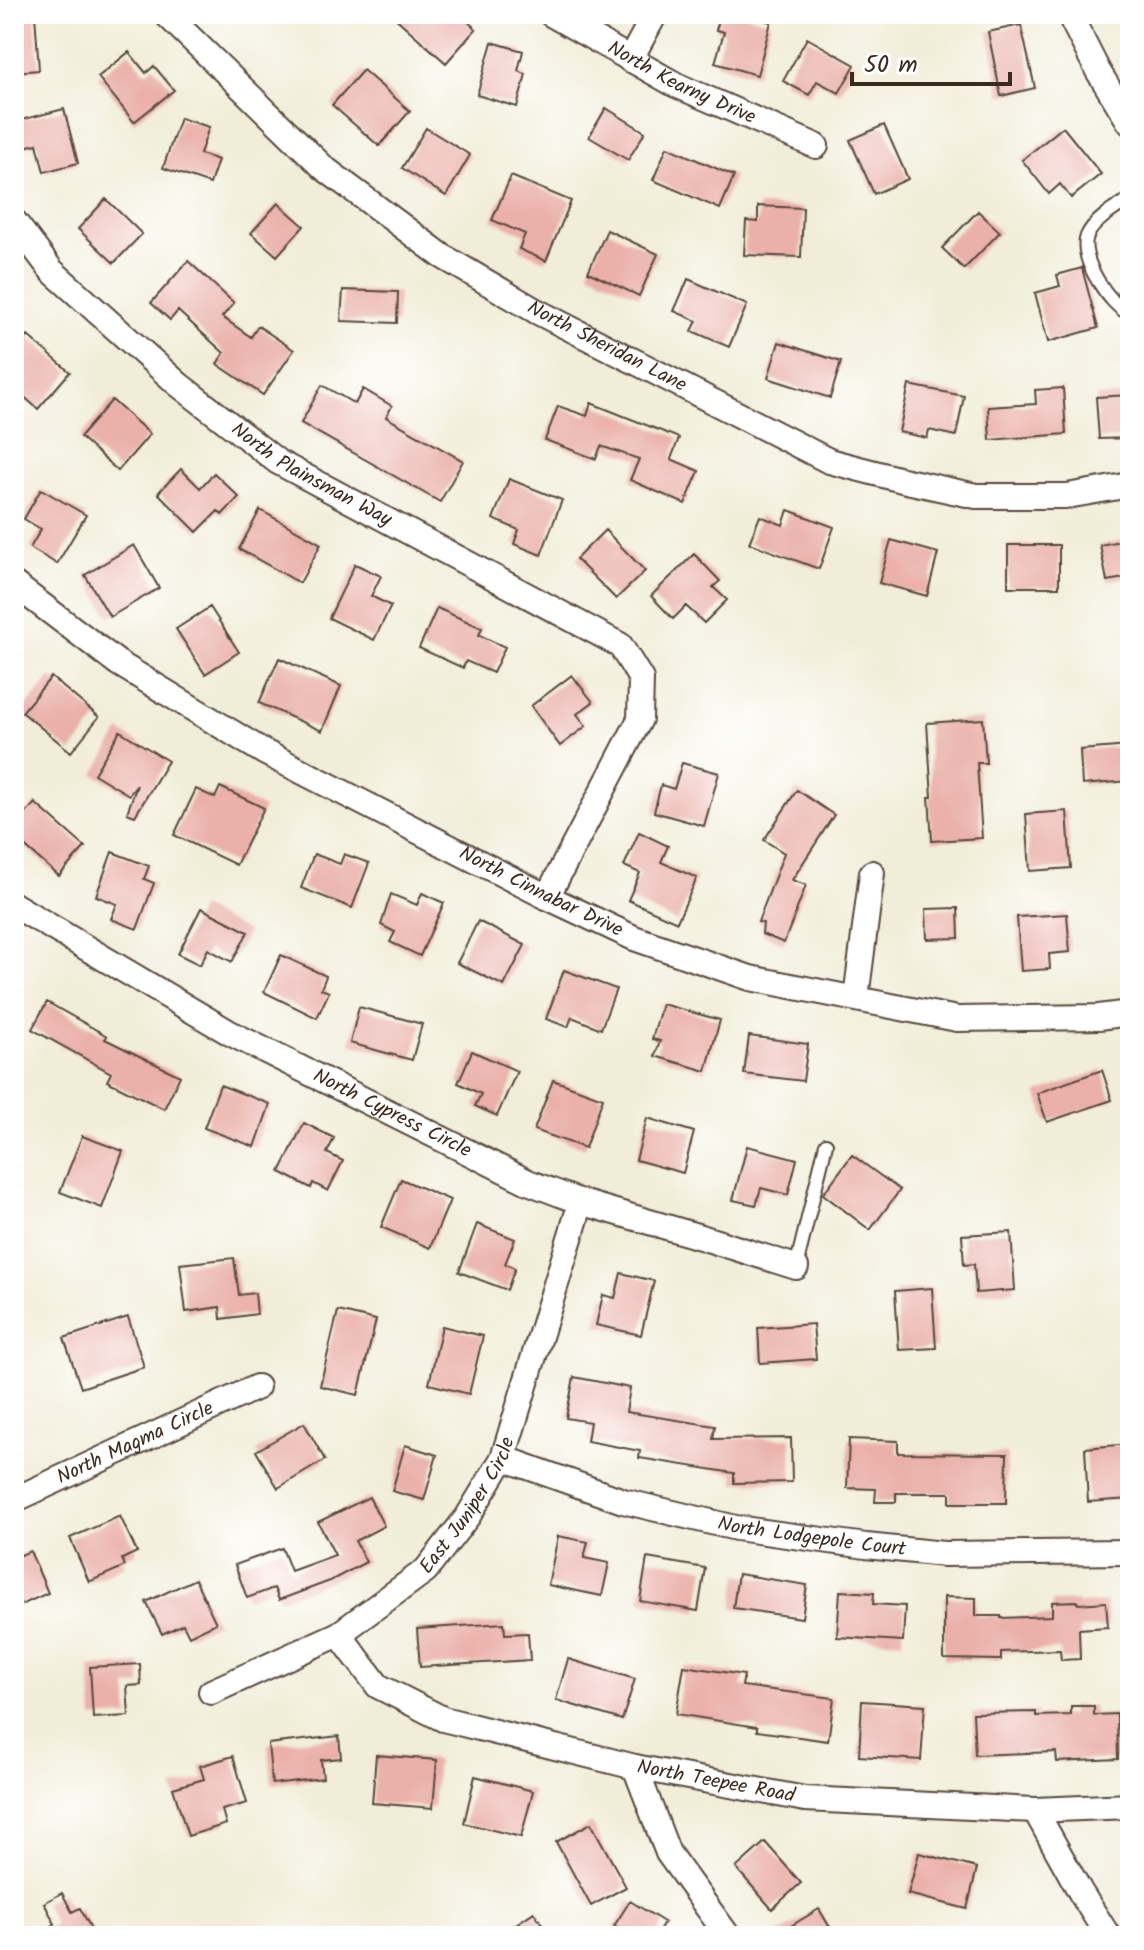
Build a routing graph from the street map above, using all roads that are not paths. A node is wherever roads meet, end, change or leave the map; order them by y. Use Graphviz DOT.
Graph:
graph roads {
  1 [pos="166,14"];
  2 [pos="551,14"];
  3 [pos="655,14"];
  4 [pos="1069,14"];
  5 [pos="630,60"];
  6 [pos="1130,123"];
  7 [pos="816,146"];
  8 [pos="1130,199"];
  9 [pos="14,221"];
  10 [pos="1130,314"];
  11 [pos="1130,485"];
  12 [pos="14,584"];
  13 [pos="872,873"];
  14 [pos="547,897"];
  15 [pos="14,905"];
  16 [pos="856,998"];
  17 [pos="1130,1013"];
  18 [pos="826,1144"];
  19 [pos="581,1202"];
  20 [pos="796,1267"];
  21 [pos="257,1387"];
  22 [pos="503,1458"];
  23 [pos="14,1500"];
  24 [pos="1130,1552"];
  25 [pos="339,1634"];
  26 [pos="211,1692"];
  27 [pos="635,1767"];
  28 [pos="1130,1806"];
  29 [pos="1035,1810"];
  30 [pos="728,1936"];
  31 [pos="1108,1936"];
  1 -- 11 [label="street, North Sheridan Lane"];
  2 -- 5 [label="street, North Kearny Drive"];
  3 -- 5 [label="street"];
  4 -- 6 [label="street"];
  5 -- 7 [label="street, North Kearny Drive"];
  8 -- 10 [label="lane"];
  9 -- 14 [label="street, North Plainsman Way"];
  12 -- 14 [label="street, North Cinnabar Drive"];
  13 -- 16 [label="street"];
  14 -- 16 [label="street, North Cinnabar Drive"];
  15 -- 19 [label="street, North Cypress Circle"];
  16 -- 17 [label="street, North Cinnabar Drive"];
  18 -- 20 [label="lane"];
  19 -- 20 [label="street, North Cypress Circle"];
  19 -- 22 [label="street, East Juniper Circle"];
  21 -- 23 [label="street, North Magma Circle"];
  22 -- 24 [label="street, North Lodgepole Court"];
  22 -- 25 [label="street, East Juniper Circle"];
  25 -- 26 [label="street, East Juniper Circle"];
  25 -- 27 [label="street, North Teepee Road"];
  27 -- 29 [label="street, North Teepee Road"];
  27 -- 30 [label="street"];
  28 -- 29 [label="street, North Teepee Road"];
  29 -- 31 [label="street"];
}
